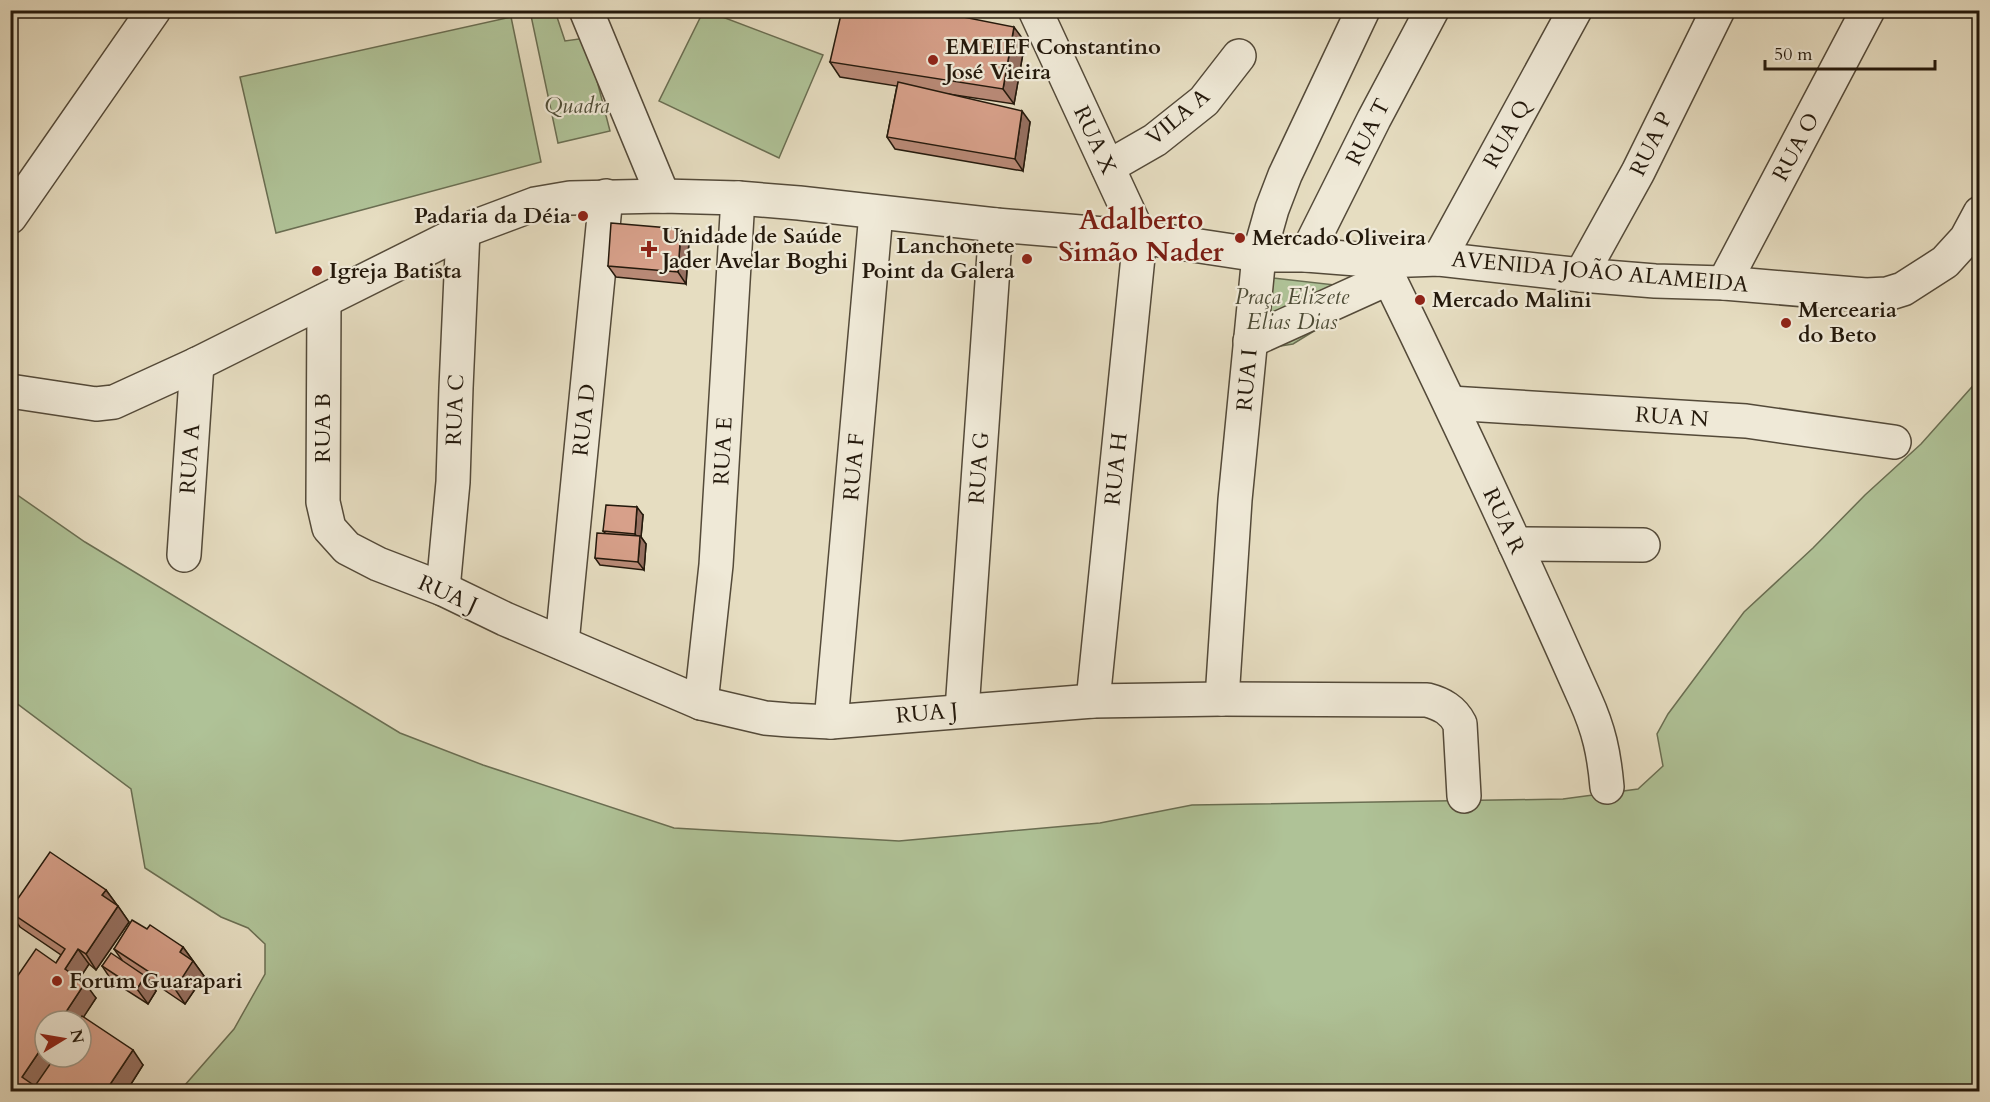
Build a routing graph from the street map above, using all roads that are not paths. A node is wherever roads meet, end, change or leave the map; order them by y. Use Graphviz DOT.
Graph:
graph roads {
  1 [pos="154,10"];
  2 [pos="586,10"];
  3 [pos="1035,10"];
  4 [pos="1363,10"];
  5 [pos="1432,10"];
  6 [pos="1575,10"];
  7 [pos="1718,10"];
  8 [pos="1868,10"];
  9 [pos="1239,56"];
  10 [pos="1107,167"];
  11 [pos="606,196"];
  12 [pos="663,196"];
  13 [pos="738,198"];
  14 [pos="876,213"];
  15 [pos="1980,213"];
  16 [pos="10,217"];
  17 [pos="996,225"];
  18 [pos="463,231"];
  19 [pos="1140,237"];
  20 [pos="1259,255"];
  21 [pos="1306,255"];
  22 [pos="1439,259"];
  23 [pos="1385,269"];
  24 [pos="1581,275"];
  25 [pos="1724,283"];
  26 [pos="324,301"];
  27 [pos="1250,341"];
  28 [pos="196,364"];
  29 [pos="10,391"];
  30 [pos="1450,402"];
  31 [pos="1894,442"];
  32 [pos="1515,544"];
  33 [pos="1643,545"];
  34 [pos="347,548"];
  35 [pos="184,555"];
  36 [pos="443,589"];
  37 [pos="562,643"];
  38 [pos="1222,699"];
  39 [pos="1093,701"];
  40 [pos="701,703"];
  41 [pos="962,710"];
  42 [pos="831,722"];
  43 [pos="1607,787"];
  44 [pos="1464,796"];
  1 -- 16 [label="street"];
  2 -- 12 [label="street"];
  3 -- 10 [label="street, RUA X"];
  4 -- 20 [label="street, RUA I"];
  5 -- 21 [label="street, RUA T"];
  6 -- 22 [label="street, RUA Q"];
  7 -- 24 [label="street, RUA P"];
  8 -- 25 [label="street, RUA O"];
  9 -- 10 [label="street, VILA A"];
  10 -- 19 [label="street, RUA X"];
  11 -- 12 [label="street, AVENIDA JOÃO ALAMEIDA"];
  11 -- 18 [label="street, AVENIDA JOÃO ALAMEIDA"];
  11 -- 37 [label="street, RUA D"];
  12 -- 13 [label="street, AVENIDA JOÃO ALAMEIDA"];
  13 -- 14 [label="street, AVENIDA JOÃO ALAMEIDA"];
  13 -- 40 [label="street, RUA E"];
  14 -- 17 [label="street, AVENIDA JOÃO ALAMEIDA"];
  14 -- 42 [label="street, RUA F"];
  15 -- 25 [label="street, AVENIDA JOÃO ALAMEIDA"];
  17 -- 19 [label="street, AVENIDA JOÃO ALAMEIDA"];
  17 -- 41 [label="street, RUA G"];
  18 -- 26 [label="street, AVENIDA JOÃO ALAMEIDA"];
  18 -- 36 [label="street, RUA C"];
  19 -- 20 [label="street, AVENIDA JOÃO ALAMEIDA"];
  19 -- 39 [label="street, RUA H"];
  20 -- 21 [label="street, AVENIDA JOÃO ALAMEIDA"];
  20 -- 27 [label="street, RUA I"];
  21 -- 23 [label="street, AVENIDA JOÃO ALAMEIDA"];
  22 -- 23 [label="street, AVENIDA JOÃO ALAMEIDA"];
  22 -- 24 [label="street, AVENIDA JOÃO ALAMEIDA"];
  23 -- 27 [label="street"];
  23 -- 30 [label="street, RUA R"];
  24 -- 25 [label="street, AVENIDA JOÃO ALAMEIDA"];
  26 -- 28 [label="street, AVENIDA JOÃO ALAMEIDA"];
  26 -- 34 [label="street, RUA B"];
  27 -- 38 [label="street, RUA I"];
  28 -- 29 [label="street, AVENIDA JOÃO ALAMEIDA"];
  28 -- 35 [label="street, RUA A"];
  30 -- 31 [label="street, RUA N"];
  30 -- 32 [label="street, RUA R"];
  32 -- 33 [label="street"];
  32 -- 43 [label="street, RUA R"];
  34 -- 36 [label="street, RUA J"];
  36 -- 37 [label="street, RUA J"];
  37 -- 40 [label="street, RUA J"];
  38 -- 39 [label="street, RUA J"];
  38 -- 44 [label="street, RUA J"];
  39 -- 41 [label="street, RUA J"];
  40 -- 42 [label="street, RUA J"];
  41 -- 42 [label="street, RUA J"];
}
